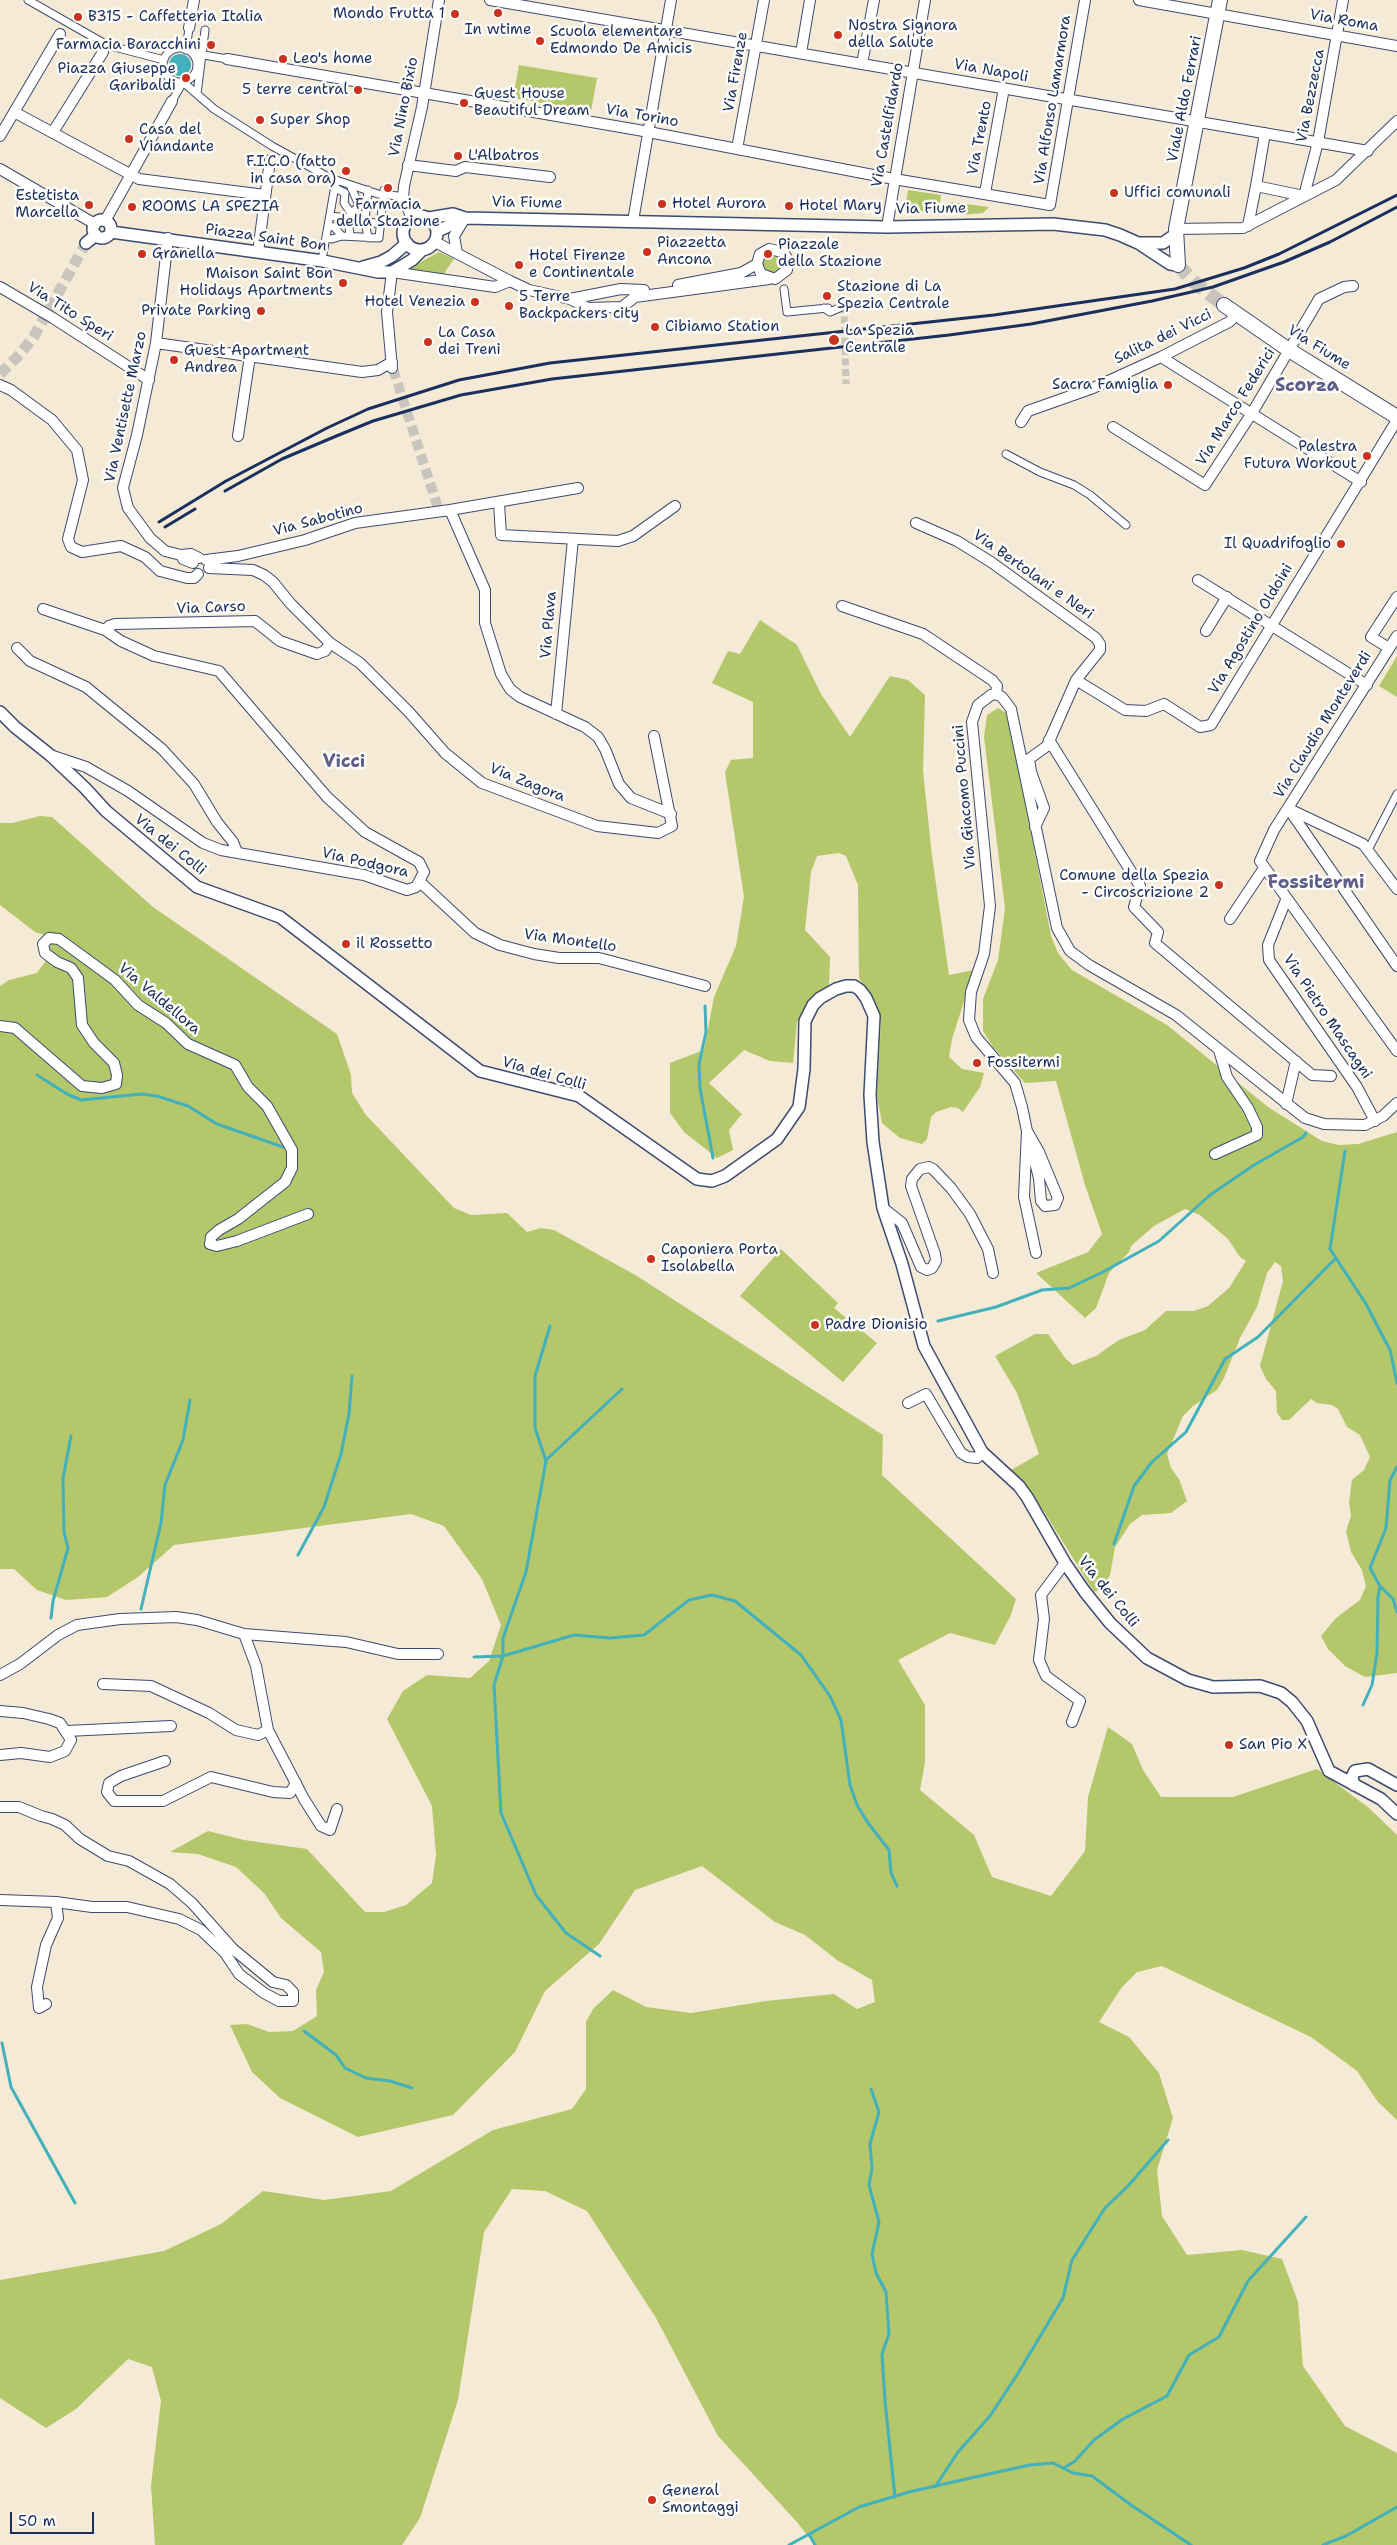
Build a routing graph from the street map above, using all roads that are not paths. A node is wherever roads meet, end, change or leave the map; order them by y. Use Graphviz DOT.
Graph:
graph roads {
  1 [pos="28,0"];
  2 [pos="194,0"];
  3 [pos="439,0"];
  4 [pos="490,0"];
  5 [pos="670,0"];
  6 [pos="764,0"];
  7 [pos="810,0"];
  8 [pos="874,0"];
  9 [pos="925,0"];
  10 [pos="1084,0"];
  11 [pos="1138,0"];
  12 [pos="1343,0"];
  13 [pos="1219,7"];
  14 [pos="66,23"];
  15 [pos="205,30"];
  16 [pos="665,30"];
  17 [pos="188,33"];
  18 [pos="60,34"];
  19 [pos="1338,35"];
  20 [pos="756,46"];
  21 [pos="1397,46"];
  22 [pos="105,48"];
  23 [pos="188,51"];
  24 [pos="202,54"];
  25 [pos="801,54"];
  26 [pos="227,58"];
  27 [pos="164,60"];
  28 [pos="862,64"];
  29 [pos="197,72"];
  30 [pos="912,72"];
  31 [pos="183,82"];
  32 [pos="1004,88"];
  33 [pos="424,92"];
  34 [pos="196,94"];
  35 [pos="1067,99"];
  36 [pos="172,101"];
  37 [pos="14,112"];
  38 [pos="1397,121"];
  39 [pos="1197,122"];
  40 [pos="53,132"];
  41 [pos="647,132"];
  42 [pos="1265,133"];
  43 [pos="0,136"];
  44 [pos="1318,142"];
  45 [pos="272,146"];
  46 [pos="737,149"];
  47 [pos="1368,151"];
  48 [pos="270,160"];
  49 [pos="408,165"];
  50 [pos="0,169"];
  51 [pos="132,175"];
  52 [pos="550,176"];
  53 [pos="894,179"];
  54 [pos="335,184"];
  55 [pos="350,185"];
  56 [pos="1256,186"];
  57 [pos="368,190"];
  58 [pos="384,192"];
  59 [pos="985,193"];
  60 [pos="266,195"];
  61 [pos="398,196"];
  62 [pos="1304,196"];
  63 [pos="367,202"];
  64 [pos="359,205"];
  65 [pos="1050,205"];
  66 [pos="330,216"];
  67 [pos="350,216"];
  68 [pos="412,218"];
  69 [pos="429,218"];
  70 [pos="465,218"];
  71 [pos="365,221"];
  72 [pos="632,221"];
  73 [pos="380,224"];
  74 [pos="328,226"];
  75 [pos="887,226"];
  76 [pos="1248,226"];
  77 [pos="99,227"];
  78 [pos="1176,231"];
  79 [pos="342,236"];
  80 [pos="350,236"];
  81 [pos="436,237"];
  82 [pos="168,238"];
  83 [pos="326,238"];
  84 [pos="368,238"];
  85 [pos="86,243"];
  86 [pos="407,243"];
  87 [pos="1138,243"];
  88 [pos="422,250"];
  89 [pos="258,252"];
  90 [pos="457,253"];
  91 [pos="324,254"];
  92 [pos="757,264"];
  93 [pos="1178,266"];
  94 [pos="361,267"];
  95 [pos="392,272"];
  96 [pos="770,278"];
  97 [pos="510,281"];
  98 [pos="1353,286"];
  99 [pos="0,287"];
  100 [pos="784,289"];
  101 [pos="629,291"];
  102 [pos="570,299"];
  103 [pos="628,302"];
  104 [pos="1224,305"];
  105 [pos="844,306"];
  106 [pos="1238,314"];
  107 [pos="156,343"];
  108 [pos="1290,350"];
  109 [pos="250,356"];
  110 [pos="1161,358"];
  111 [pos="148,380"];
  112 [pos="0,385"];
  113 [pos="1252,413"];
  114 [pos="1397,418"];
  115 [pos="1021,422"];
  116 [pos="1114,427"];
  117 [pos="238,436"];
  118 [pos="1006,454"];
  119 [pos="1361,482"];
  120 [pos="578,488"];
  121 [pos="499,503"];
  122 [pos="675,506"];
  123 [pos="450,510"];
  124 [pos="916,522"];
  125 [pos="1126,525"];
  126 [pos="572,539"];
  127 [pos="202,562"];
  128 [pos="198,574"];
  129 [pos="1198,580"];
  130 [pos="1397,597"];
  131 [pos="1227,598"];
  132 [pos="842,606"];
  133 [pos="43,609"];
  134 [pos="1271,625"];
  135 [pos="107,628"];
  136 [pos="1206,631"];
  137 [pos="1397,636"];
  138 [pos="330,643"];
  139 [pos="17,648"];
  140 [pos="1390,648"];
  141 [pos="1076,680"];
  142 [pos="1367,685"];
  143 [pos="996,694"];
  144 [pos="0,712"];
  145 [pos="556,714"];
  146 [pos="654,736"];
  147 [pos="1049,740"];
  148 [pos="50,755"];
  149 [pos="1397,794"];
  150 [pos="1288,808"];
  151 [pos="671,814"];
  152 [pos="1035,827"];
  153 [pos="1368,850"];
  154 [pos="237,852"];
  155 [pos="1264,868"];
  156 [pos="420,882"];
  157 [pos="1397,889"];
  158 [pos="1286,900"];
  159 [pos="1230,919"];
  160 [pos="1397,966"];
  161 [pos="705,986"];
  162 [pos="0,1026"];
  163 [pos="1218,1049"];
  164 [pos="1397,1051"];
  165 [pos="1296,1061"];
  166 [pos="1331,1076"];
  167 [pos="1397,1103"];
  168 [pos="1286,1104"];
  169 [pos="1375,1121"];
  170 [pos="1027,1131"];
  171 [pos="1214,1154"];
  172 [pos="883,1208"];
  173 [pos="308,1214"];
  174 [pos="1036,1253"];
  175 [pos="993,1273"];
  176 [pos="908,1403"];
  177 [pos="982,1452"];
  178 [pos="1065,1564"];
  179 [pos="244,1634"];
  180 [pos="438,1654"];
  181 [pos="0,1675"];
  182 [pos="103,1684"];
  183 [pos="0,1711"];
  184 [pos="1072,1722"];
  185 [pos="171,1726"];
  186 [pos="268,1730"];
  187 [pos="67,1731"];
  188 [pos="0,1755"];
  189 [pos="165,1761"];
  190 [pos="296,1783"];
  191 [pos="1354,1785"];
  192 [pos="1397,1785"];
  193 [pos="0,1806"];
  194 [pos="337,1809"];
  195 [pos="1397,1814"];
  196 [pos="0,1900"];
  197 [pos="56,1902"];
  198 [pos="46,2004"];
  1 -- 14 [label="street"];
  2 -- 17 [label="street"];
  3 -- 33 [label="street, Via Nino Bixio"];
  4 -- 16 [label="street, Via Napoli"];
  5 -- 16 [label="street"];
  6 -- 20 [label="street, Via Firenze"];
  7 -- 25 [label="street"];
  8 -- 28 [label="street"];
  9 -- 30 [label="street, Via Castelfidardo"];
  10 -- 35 [label="street, Via Alfonso Lamarmora"];
  11 -- 13 [label="street, Via Roma"];
  12 -- 19 [label="street, Via Bezzecca"];
  13 -- 19 [label="street, Via Roma"];
  13 -- 39 [label="main road, Viale Aldo Ferrari"];
  14 -- 18 [label="street"];
  14 -- 22 [label="street"];
  15 -- 24 [label="street"];
  16 -- 20 [label="street, Via Napoli"];
  16 -- 41 [label="street"];
  17 -- 23 [label="street"];
  18 -- 37 [label="street"];
  19 -- 21 [label="street, Via Roma"];
  19 -- 44 [label="street, Via Bezzecca"];
  20 -- 25 [label="street, Via Napoli"];
  20 -- 46 [label="street, Via Firenze"];
  22 -- 27 [label="street"];
  22 -- 40 [label="street"];
  23 -- 24 [label="street"];
  23 -- 27 [label="street"];
  23 -- 29 [label="street"];
  24 -- 26 [label="street"];
  24 -- 29 [label="street"];
  25 -- 28 [label="street, Via Napoli"];
  26 -- 33 [label="street, Via Torino"];
  27 -- 31 [label="street"];
  28 -- 30 [label="street, Via Napoli"];
  29 -- 31 [label="street"];
  29 -- 34 [label="street"];
  30 -- 32 [label="street, Via Napoli"];
  30 -- 53 [label="street, Via Castelfidardo"];
  31 -- 34 [label="street"];
  31 -- 36 [label="street"];
  32 -- 35 [label="street, Via Napoli"];
  32 -- 59 [label="street, Via Trento"];
  33 -- 41 [label="street, Via Torino"];
  33 -- 49 [label="street, Via Nino Bixio"];
  34 -- 45 [label="street"];
  35 -- 39 [label="street, Via Napoli"];
  35 -- 65 [label="street, Via Alfonso Lamarmora"];
  36 -- 51 [label="street"];
  37 -- 40 [label="street"];
  37 -- 43 [label="street"];
  38 -- 47 [label="street"];
  39 -- 42 [label="street, Via Napoli"];
  39 -- 78 [label="main road, Viale Aldo Ferrari"];
  40 -- 51 [label="street"];
  41 -- 46 [label="street, Via Torino"];
  41 -- 72 [label="street"];
  42 -- 44 [label="street, Via Napoli"];
  42 -- 56 [label="street"];
  44 -- 47 [label="street, Via Napoli"];
  44 -- 62 [label="street, Via Bezzecca"];
  45 -- 48 [label="street"];
  45 -- 54 [label="street"];
  46 -- 53 [label="street, Via Torino"];
  47 -- 62 [label="street"];
  48 -- 60 [label="street"];
  49 -- 52 [label="street"];
  49 -- 68 [label="street, Via Nino Bixio"];
  50 -- 77 [label="street"];
  51 -- 60 [label="street"];
  51 -- 77 [label="street"];
  53 -- 59 [label="street, Via Torino"];
  53 -- 75 [label="street, Via Castelfidardo"];
  54 -- 55 [label="street"];
  54 -- 66 [label="street, Piazza Saint Bon"];
  54 -- 67 [label="street, Piazza Saint Bon"];
  55 -- 57 [label="street"];
  55 -- 64 [label="street"];
  56 -- 62 [label="street"];
  56 -- 76 [label="street"];
  57 -- 58 [label="street"];
  57 -- 63 [label="street"];
  58 -- 61 [label="street"];
  58 -- 73 [label="street"];
  59 -- 65 [label="street, Via Torino"];
  60 -- 89 [label="street"];
  62 -- 76 [label="street"];
  63 -- 64 [label="street"];
  63 -- 71 [label="street"];
  64 -- 67 [label="street"];
  66 -- 67 [label="street, Piazza Saint Bon"];
  66 -- 74 [label="street, Piazza Saint Bon"];
  67 -- 71 [label="street, Piazza Saint Bon"];
  67 -- 80 [label="street, Piazza Saint Bon"];
  68 -- 69 [label="street"];
  68 -- 86 [label="street"];
  69 -- 70 [label="street, Via Fiume"];
  69 -- 81 [label="street"];
  70 -- 72 [label="street, Via Fiume"];
  70 -- 81 [label="street, Via Fiume"];
  70 -- 90 [label="street"];
  71 -- 73 [label="street, Piazza Saint Bon"];
  71 -- 84 [label="street"];
  72 -- 75 [label="street, Via Fiume"];
  73 -- 84 [label="street"];
  74 -- 79 [label="street, Piazza Saint Bon"];
  74 -- 83 [label="street, Piazza Saint Bon"];
  75 -- 87 [label="street, Via Fiume"];
  76 -- 78 [label="street"];
  77 -- 82 [label="street, Piazza Saint Bon"];
  77 -- 85 [label="street"];
  78 -- 87 [label="street"];
  78 -- 93 [label="main road, Viale Aldo Ferrari"];
  79 -- 80 [label="street, Piazza Saint Bon"];
  79 -- 83 [label="street, Piazza Saint Bon"];
  80 -- 84 [label="street, Piazza Saint Bon"];
  81 -- 88 [label="street"];
  81 -- 90 [label="street"];
  82 -- 89 [label="street, Piazza Saint Bon"];
  82 -- 107 [label="street, Via Ventisette Marzo"];
  83 -- 91 [label="street, Piazza Saint Bon"];
  86 -- 88 [label="street"];
  86 -- 94 [label="street, Piazza Saint Bon"];
  87 -- 93 [label="street, Via Fiume"];
  88 -- 95 [label="street"];
  89 -- 94 [label="street, Piazza Saint Bon"];
  90 -- 97 [label="street"];
  92 -- 96 [label="street"];
  92 -- 96 [label="street"];
  92 -- 101 [label="street"];
  94 -- 95 [label="street, Piazza Saint Bon"];
  95 -- 97 [label="street"];
  95 -- 109 [label="street"];
  96 -- 103 [label="street"];
  97 -- 102 [label="street"];
  98 -- 108 [label="street, Via Marco Federici"];
  99 -- 111 [label="street, Via Tito Speri"];
  100 -- 105 [label="street"];
  101 -- 102 [label="street"];
  101 -- 103 [label="street"];
  102 -- 103 [label="street"];
  104 -- 106 [label="main road, Via Fiume"];
  106 -- 108 [label="main road, Via Fiume"];
  106 -- 110 [label="street, Salita dei Vicci"];
  107 -- 109 [label="street"];
  107 -- 111 [label="street, Via Ventisette Marzo"];
  108 -- 113 [label="street, Via Marco Federici"];
  108 -- 114 [label="main road, Via Fiume"];
  109 -- 117 [label="street"];
  110 -- 113 [label="street"];
  110 -- 115 [label="street, Salita dei Vicci"];
  111 -- 127 [label="street, Via Ventisette Marzo"];
  112 -- 128 [label="street, Via Ventisette Marzo"];
  113 -- 116 [label="street, Via Marco Federici"];
  113 -- 119 [label="street"];
  114 -- 119 [label="street, Via Agostino Oldoini"];
  118 -- 125 [label="street"];
  119 -- 134 [label="street, Via Agostino Oldoini"];
  120 -- 121 [label="street"];
  121 -- 123 [label="street"];
  121 -- 126 [label="street"];
  122 -- 126 [label="street"];
  123 -- 127 [label="street, Via Sabotino"];
  123 -- 145 [label="street"];
  124 -- 141 [label="street, Via Bertolani e Neri"];
  126 -- 145 [label="street, Via Plava"];
  127 -- 138 [label="street"];
  129 -- 131 [label="street"];
  130 -- 140 [label="street"];
  131 -- 134 [label="street"];
  131 -- 136 [label="street"];
  132 -- 143 [label="street"];
  133 -- 135 [label="street, Via Carso"];
  134 -- 141 [label="street, Via Agostino Oldoini"];
  134 -- 142 [label="street"];
  135 -- 138 [label="street, Via Carso"];
  135 -- 156 [label="street, Via Podgora"];
  137 -- 140 [label="street, Via Claudio Monteverdi"];
  138 -- 151 [label="street, Via Zagora"];
  139 -- 154 [label="street"];
  140 -- 142 [label="street, Via Claudio Monteverdi"];
  141 -- 147 [label="street"];
  142 -- 150 [label="street, Via Claudio Monteverdi"];
  143 -- 152 [label="street"];
  143 -- 170 [label="street, Via Giacomo Puccini"];
  144 -- 148 [label="street, Via dei Colli"];
  145 -- 151 [label="street"];
  146 -- 151 [label="street"];
  147 -- 152 [label="street"];
  147 -- 165 [label="street"];
  148 -- 154 [label="street, Via Podgora"];
  148 -- 172 [label="street, Via dei Colli"];
  149 -- 153 [label="street"];
  150 -- 153 [label="street"];
  150 -- 155 [label="street, Via Claudio Monteverdi"];
  150 -- 160 [label="street"];
  152 -- 163 [label="street"];
  153 -- 157 [label="street"];
  154 -- 156 [label="street, Via Podgora"];
  155 -- 158 [label="street"];
  155 -- 159 [label="street"];
  156 -- 161 [label="street, Via Montello"];
  158 -- 164 [label="street"];
  158 -- 169 [label="street, Via Pietro Mascagni"];
  162 -- 173 [label="street, Via Valdellora"];
  163 -- 168 [label="street"];
  163 -- 171 [label="street"];
  165 -- 166 [label="street"];
  165 -- 168 [label="street"];
  167 -- 169 [label="street"];
  168 -- 169 [label="street"];
  170 -- 170 [label="street, Via Giacomo Puccini"];
  170 -- 174 [label="street, Via Giacomo Puccini"];
  172 -- 175 [label="street"];
  172 -- 177 [label="street, Via dei Colli"];
  176 -- 177 [label="street"];
  177 -- 178 [label="street, Via dei Colli"];
  178 -- 184 [label="street"];
  178 -- 191 [label="street, Via dei Colli"];
  179 -- 180 [label="street"];
  179 -- 181 [label="street"];
  179 -- 186 [label="street"];
  182 -- 186 [label="street"];
  183 -- 187 [label="street"];
  185 -- 187 [label="street"];
  186 -- 190 [label="street"];
  187 -- 188 [label="street"];
  189 -- 190 [label="street"];
  190 -- 194 [label="street"];
  191 -- 192 [label="street"];
  191 -- 195 [label="street, Via dei Colli"];
  193 -- 197 [label="street"];
  196 -- 197 [label="street"];
  197 -- 198 [label="street"];
}
